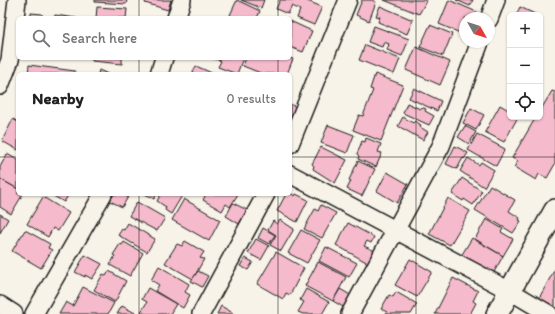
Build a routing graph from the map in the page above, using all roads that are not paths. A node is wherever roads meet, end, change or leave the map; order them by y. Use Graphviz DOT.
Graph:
graph roads {
  1 [pos="17,0"];
  2 [pos="182,0"];
  3 [pos="348,0"];
  4 [pos="496,0"];
  5 [pos="492,12"];
  6 [pos="177,16"];
  7 [pos="478,48"];
  8 [pos="163,60"];
  9 [pos="159,72"];
  10 [pos="0,86"];
  11 [pos="292,139"];
  12 [pos="292,175"];
  13 [pos="102,196"];
  14 [pos="265,196"];
  15 [pos="555,210"];
  16 [pos="396,231"];
  17 [pos="510,292"];
  18 [pos="0,304"];
  19 [pos="14,314"];
  20 [pos="34,314"];
  21 [pos="200,314"];
  22 [pos="350,314"];
  23 [pos="497,314"];
  24 [pos="549,314"];
  1 -- 10 [label="street"];
  2 -- 6 [label="street"];
  3 -- 11 [label="street"];
  4 -- 5 [label="street"];
  7 -- 16 [label="street"];
  8 -- 9 [label="street"];
  12 -- 16 [label="street"];
  13 -- 20 [label="street"];
  14 -- 21 [label="street"];
  15 -- 17 [label="street"];
  16 -- 17 [label="street"];
  16 -- 22 [label="street"];
  17 -- 23 [label="street"];
  17 -- 24 [label="street"];
  18 -- 19 [label="street"];
}
